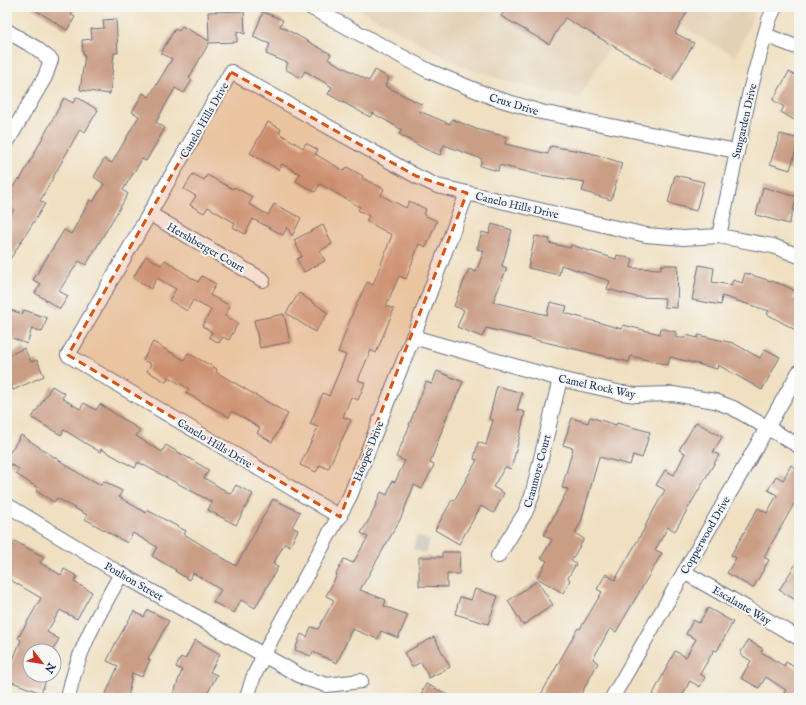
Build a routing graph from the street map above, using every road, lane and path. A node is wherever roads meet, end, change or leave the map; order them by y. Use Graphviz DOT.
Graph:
graph roads {
  1 [pos="310,7"];
  2 [pos="775,7"];
  3 [pos="7,31"];
  4 [pos="765,35"];
  5 [pos="799,48"];
  6 [pos="7,142"];
  7 [pos="736,151"];
  8 [pos="466,193"];
  9 [pos="150,214"];
  10 [pos="719,236"];
  11 [pos="799,256"];
  12 [pos="263,280"];
  13 [pos="413,336"];
  14 [pos="799,372"];
  15 [pos="560,379"];
  16 [pos="767,427"];
  17 [pos="799,446"];
  18 [pos="7,505"];
  19 [pos="340,517"];
  20 [pos="498,556"];
  21 [pos="684,572"];
  22 [pos="121,574"];
  23 [pos="799,638"];
  24 [pos="263,655"];
  25 [pos="361,681"];
  26 [pos="68,698"];
  27 [pos="246,698"];
  28 [pos="612,698"];
  1 -- 7 [label="street, Crux Drive"];
  2 -- 4 [label="street, Sungarden Drive"];
  3 -- 6 [label="street"];
  4 -- 5 [label="street"];
  4 -- 7 [label="street, Sungarden Drive"];
  7 -- 10 [label="street, Sungarden Drive"];
  8 -- 9 [label="street, Canelo Hills Drive"];
  8 -- 10 [label="street, Canelo Hills Drive"];
  8 -- 13 [label="street, Hoopes Drive"];
  9 -- 12 [label="street, Hershberger Court"];
  9 -- 19 [label="street, Canelo Hills Drive"];
  10 -- 11 [label="street, Canelo Hills Drive"];
  13 -- 15 [label="street, Camel Rock Way"];
  13 -- 19 [label="street, Hoopes Drive"];
  14 -- 16 [label="street, Copperwood Drive"];
  15 -- 16 [label="street, Camel Rock Way"];
  15 -- 20 [label="street, Cranmore Court"];
  16 -- 17 [label="street, Camel Rock Way"];
  16 -- 21 [label="street, Copperwood Drive"];
  18 -- 22 [label="street, Poulson Street"];
  19 -- 24 [label="street, Hoopes Drive"];
  21 -- 23 [label="street, Escalante Way"];
  21 -- 28 [label="street, Copperwood Drive"];
  22 -- 24 [label="street, Poulson Street"];
  22 -- 26 [label="street"];
  24 -- 25 [label="street, Poulson Street"];
  24 -- 27 [label="street, Hoopes Drive"];
}
